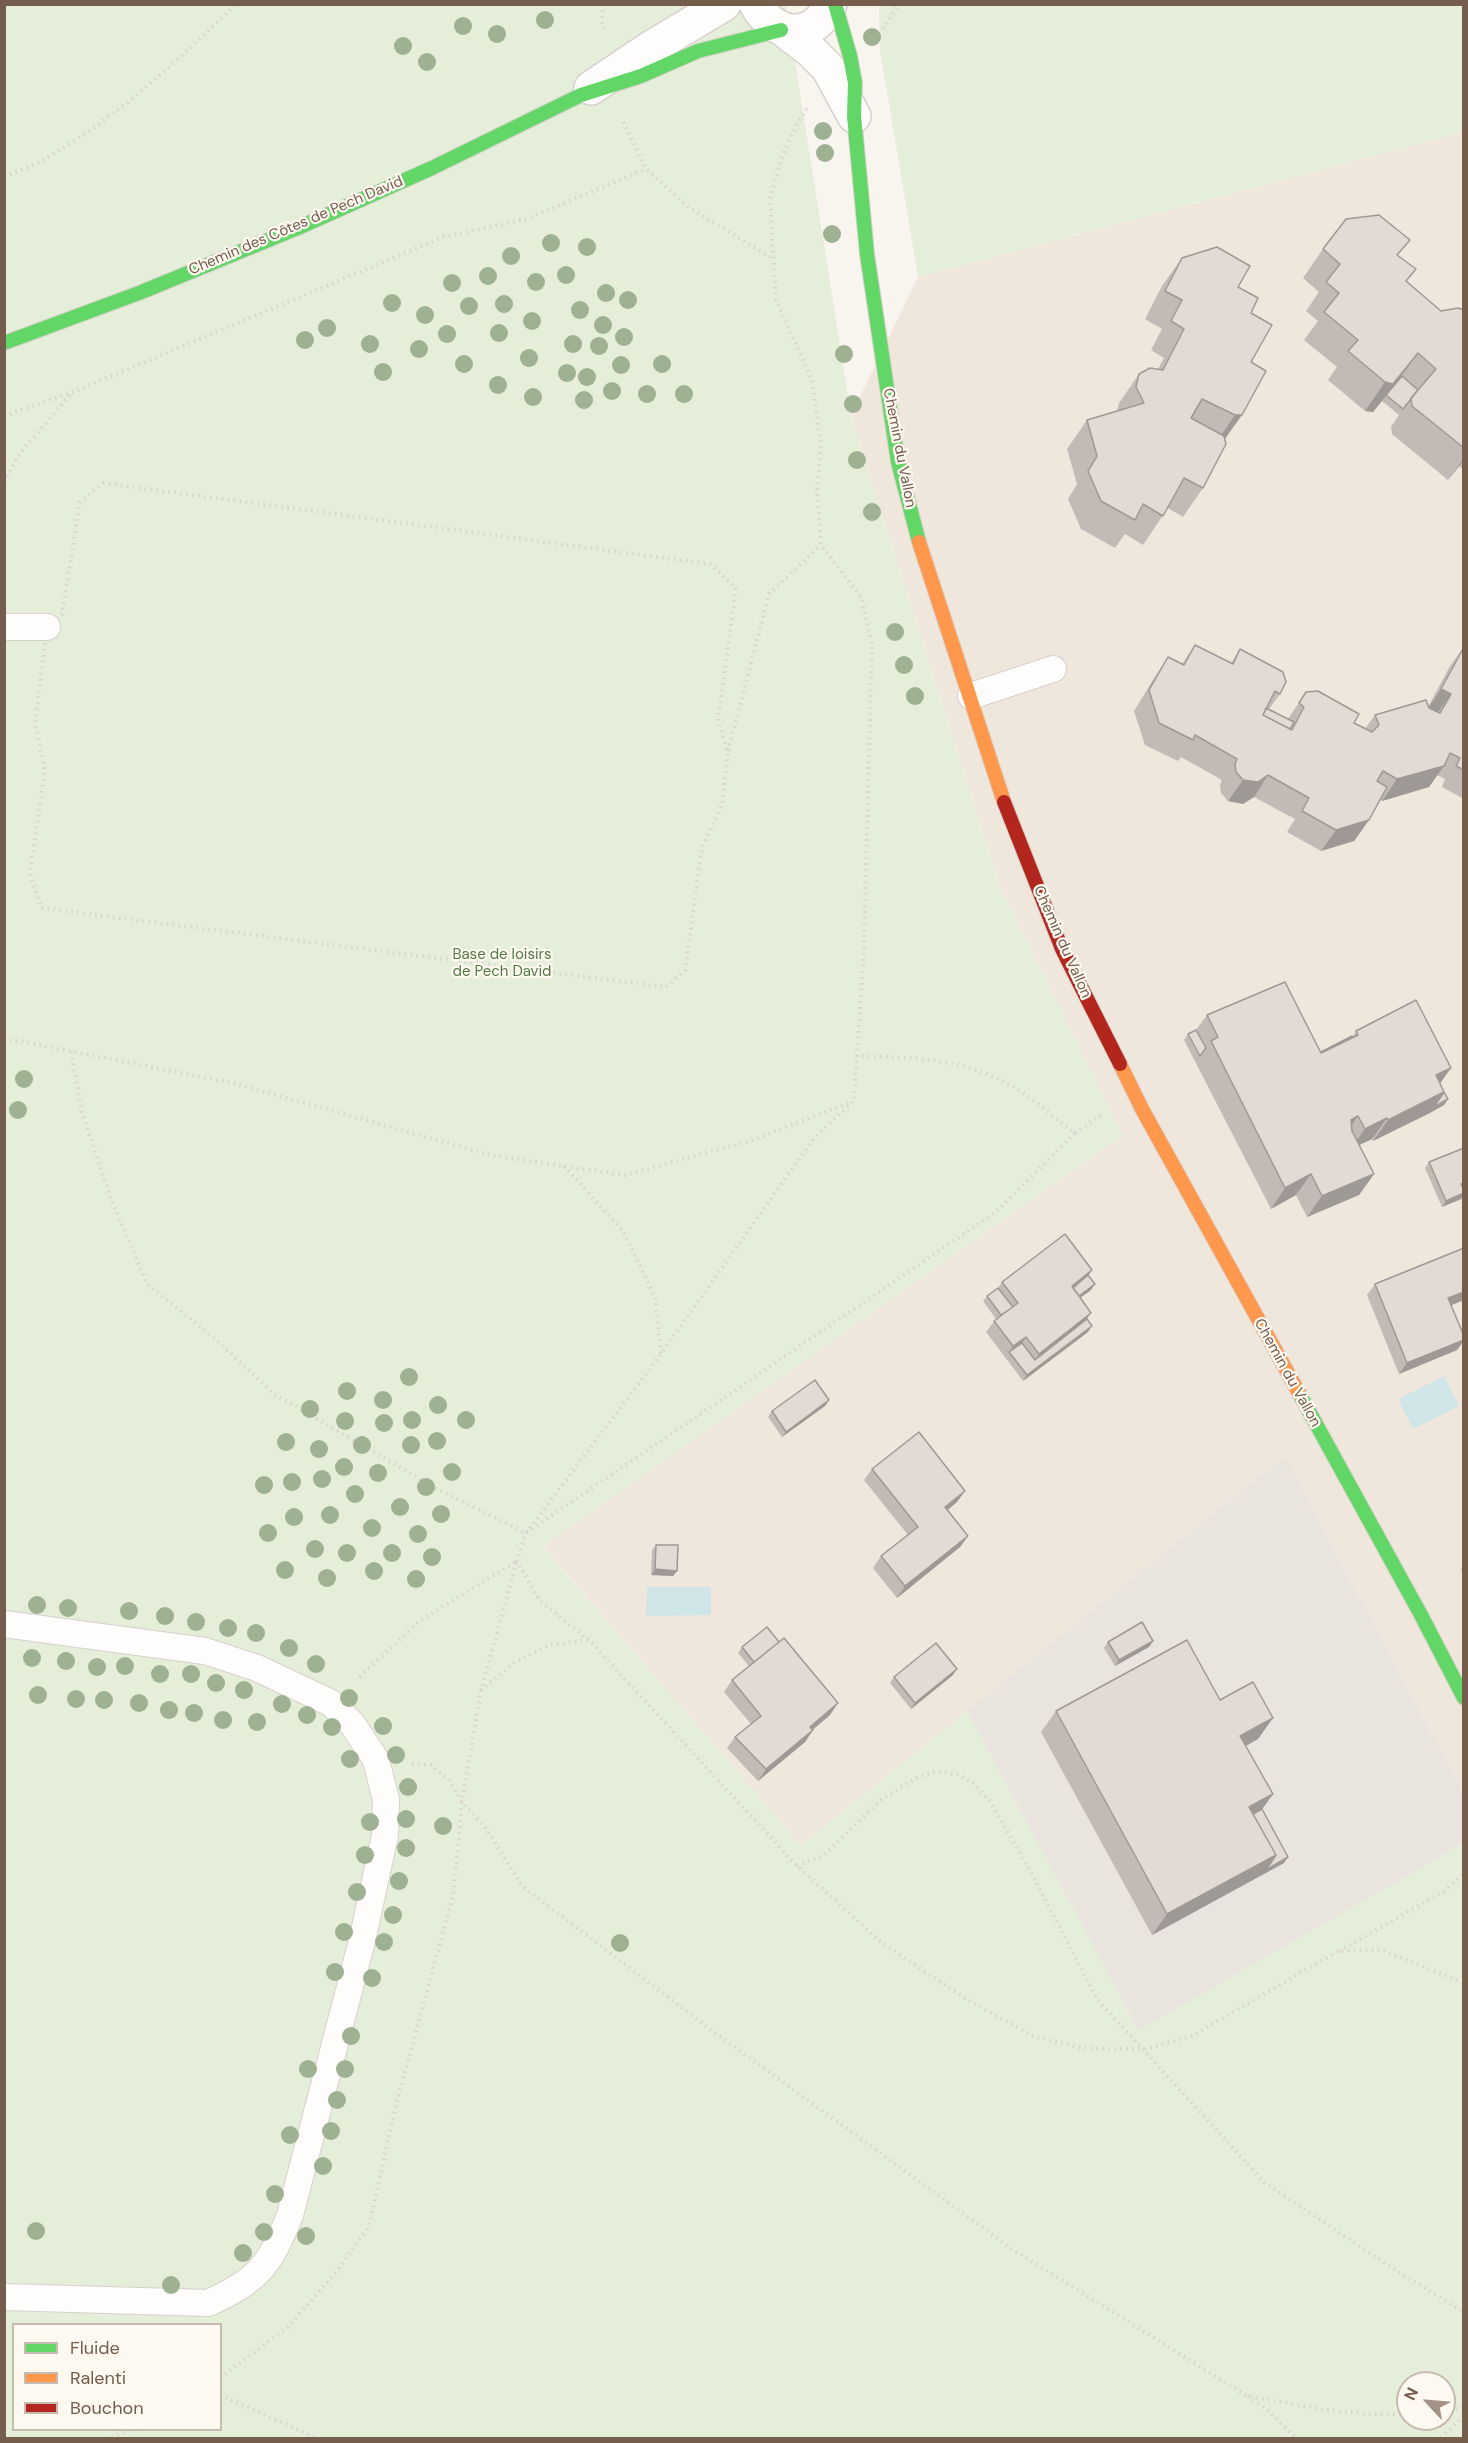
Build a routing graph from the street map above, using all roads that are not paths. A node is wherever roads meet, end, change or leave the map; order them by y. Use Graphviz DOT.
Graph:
graph roads {
  1 [pos="724,4"];
  2 [pos="756,4"];
  3 [pos="833,4"];
  4 [pos="783,30"];
  5 [pos="581,95"];
  6 [pos="854,117"];
  7 [pos="4,343"];
  8 [pos="4,627"];
  9 [pos="47,627"];
  10 [pos="1053,669"];
  11 [pos="971,696"];
  12 [pos="4,1624"];
  13 [pos="1464,1698"];
  14 [pos="4,2297"];
  1 -- 5 [label="street, Chemin des Côtes de Pech David"];
  2 -- 4 [label="street, Chemin du Vallon"];
  3 -- 4 [label="street"];
  3 -- 6 [label="street, Chemin du Vallon"];
  4 -- 5 [label="street, Chemin des Côtes de Pech David"];
  4 -- 6 [label="street, Chemin du Vallon"];
  5 -- 7 [label="street, Chemin des Côtes de Pech David"];
  6 -- 11 [label="street, Chemin du Vallon"];
  8 -- 9 [label="lane"];
  10 -- 11 [label="lane"];
  11 -- 13 [label="street, Chemin du Vallon"];
  12 -- 14 [label="lane"];
}
